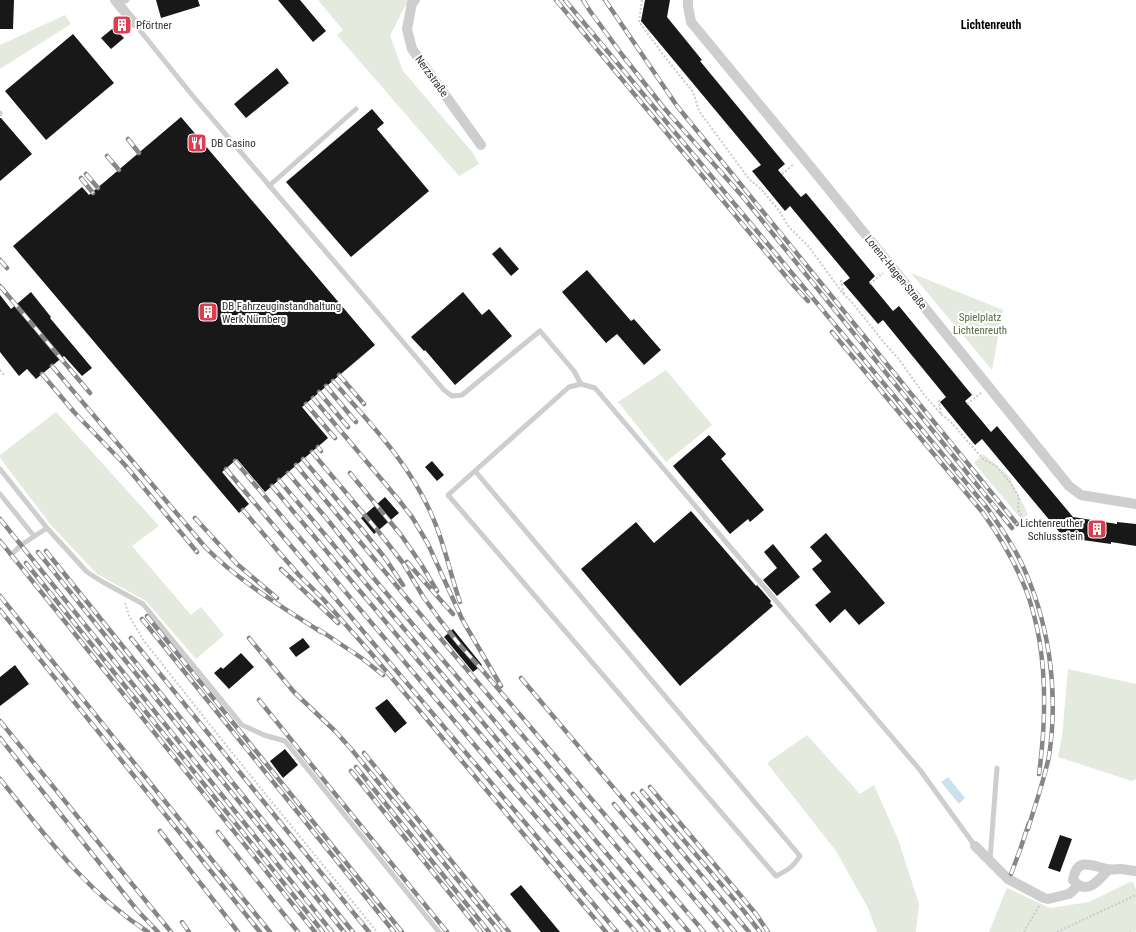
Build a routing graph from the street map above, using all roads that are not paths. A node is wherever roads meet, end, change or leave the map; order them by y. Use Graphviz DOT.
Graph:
graph roads {
  1 [pos="415,0"];
  2 [pos="688,0"];
  3 [pos="120,1"];
  4 [pos="134,23"];
  5 [pos="356,109"];
  6 [pos="481,145"];
  7 [pos="270,186"];
  8 [pos="581,384"];
  9 [pos="0,469"];
  10 [pos="475,471"];
  11 [pos="0,494"];
  12 [pos="1136,504"];
  13 [pos="47,528"];
  14 [pos="34,536"];
  15 [pos="11,555"];
  16 [pos="997,768"];
  17 [pos="975,846"];
  18 [pos="990,861"];
  19 [pos="1108,870"];
  20 [pos="1136,872"];
  21 [pos="1078,886"];
  22 [pos="440,932"];
  1 -- 6 [label="street, Nerzstraße"];
  2 -- 12 [label="street, Lorenz-Hagen-Straße"];
  3 -- 4 [label="street"];
  4 -- 7 [label="lane"];
  5 -- 7 [label="lane"];
  7 -- 8 [label="lane"];
  8 -- 10 [label="lane"];
  8 -- 17 [label="lane"];
  9 -- 13 [label="lane"];
  10 -- 10 [label="lane"];
  11 -- 14 [label="lane"];
  13 -- 14 [label="lane"];
  13 -- 22 [label="lane"];
  14 -- 15 [label="lane"];
  16 -- 18 [label="lane"];
  17 -- 18 [label="street"];
  18 -- 21 [label="street"];
  19 -- 20 [label="street"];
  19 -- 21 [label="street"];
  19 -- 21 [label="street"];
}
